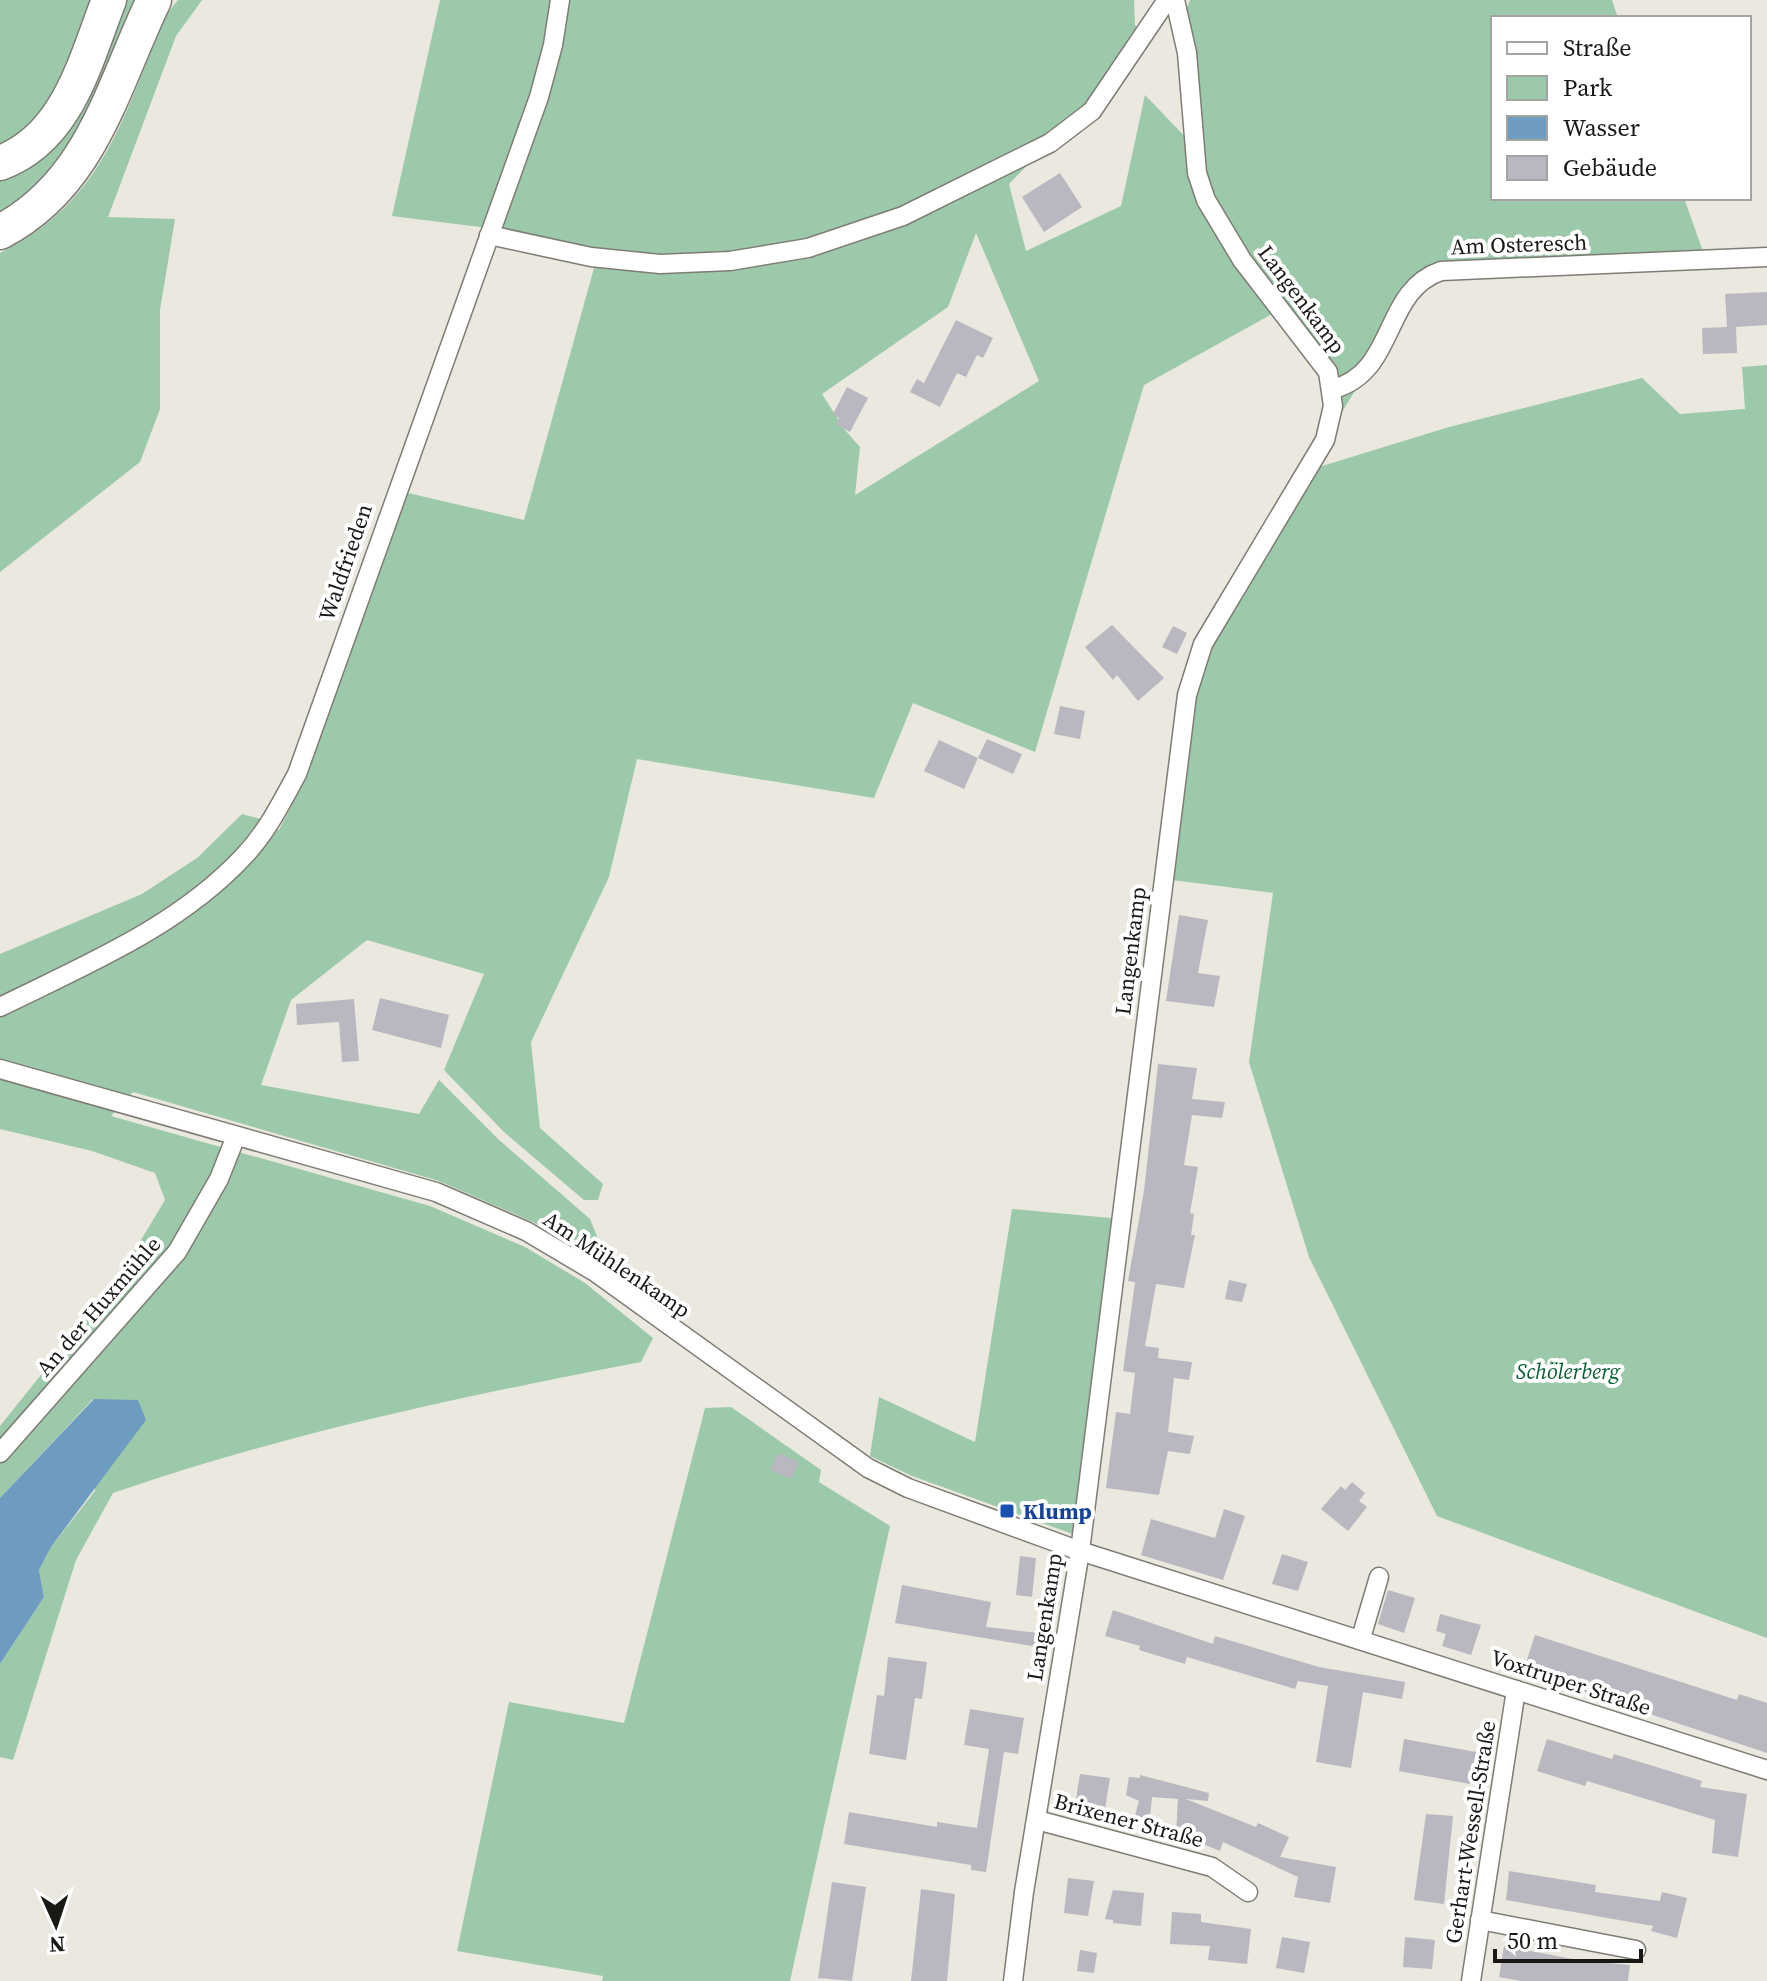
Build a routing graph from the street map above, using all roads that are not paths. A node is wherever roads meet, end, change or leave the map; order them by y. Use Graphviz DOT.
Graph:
graph roads {
  1 [pos="109,0"];
  2 [pos="154,0"];
  3 [pos="560,0"];
  4 [pos="1167,0"];
  5 [pos="1175,0"];
  6 [pos="0,163"];
  7 [pos="0,232"];
  8 [pos="489,235"];
  9 [pos="1767,257"];
  10 [pos="1333,389"];
  11 [pos="0,1007"];
  12 [pos="9,1072"];
  13 [pos="236,1136"];
  14 [pos="0,1453"];
  15 [pos="1080,1551"];
  16 [pos="1379,1577"];
  17 [pos="1361,1638"];
  18 [pos="1516,1690"];
  19 [pos="1767,1770"];
  20 [pos="1037,1820"];
  21 [pos="1248,1892"];
  22 [pos="1480,1920"];
  23 [pos="1636,1950"];
  24 [pos="1013,1981"];
  25 [pos="1471,1981"];
  1 -- 6 [label="highway"];
  2 -- 7 [label="highway"];
  3 -- 8 [label="street, Waldfrieden"];
  4 -- 8 [label="street"];
  5 -- 10 [label="street, Langenkamp"];
  8 -- 11 [label="street, Waldfrieden"];
  9 -- 10 [label="street, Am Osteresch"];
  10 -- 15 [label="street, Langenkamp"];
  12 -- 13 [label="street, Am Mühlenkamp"];
  13 -- 14 [label="street, An der Huxmühle"];
  13 -- 15 [label="street, Am Mühlenkamp"];
  15 -- 17 [label="street, Voxtruper Straße"];
  15 -- 20 [label="street, Langenkamp"];
  16 -- 17 [label="street"];
  17 -- 18 [label="street, Voxtruper Straße"];
  18 -- 19 [label="street, Voxtruper Straße"];
  18 -- 22 [label="street, Gerhart-Wessell-Straße"];
  20 -- 21 [label="street, Brixener Straße"];
  20 -- 24 [label="street, Langenkamp"];
  22 -- 23 [label="street"];
  22 -- 25 [label="street, Gerhart-Wessell-Straße"];
}
